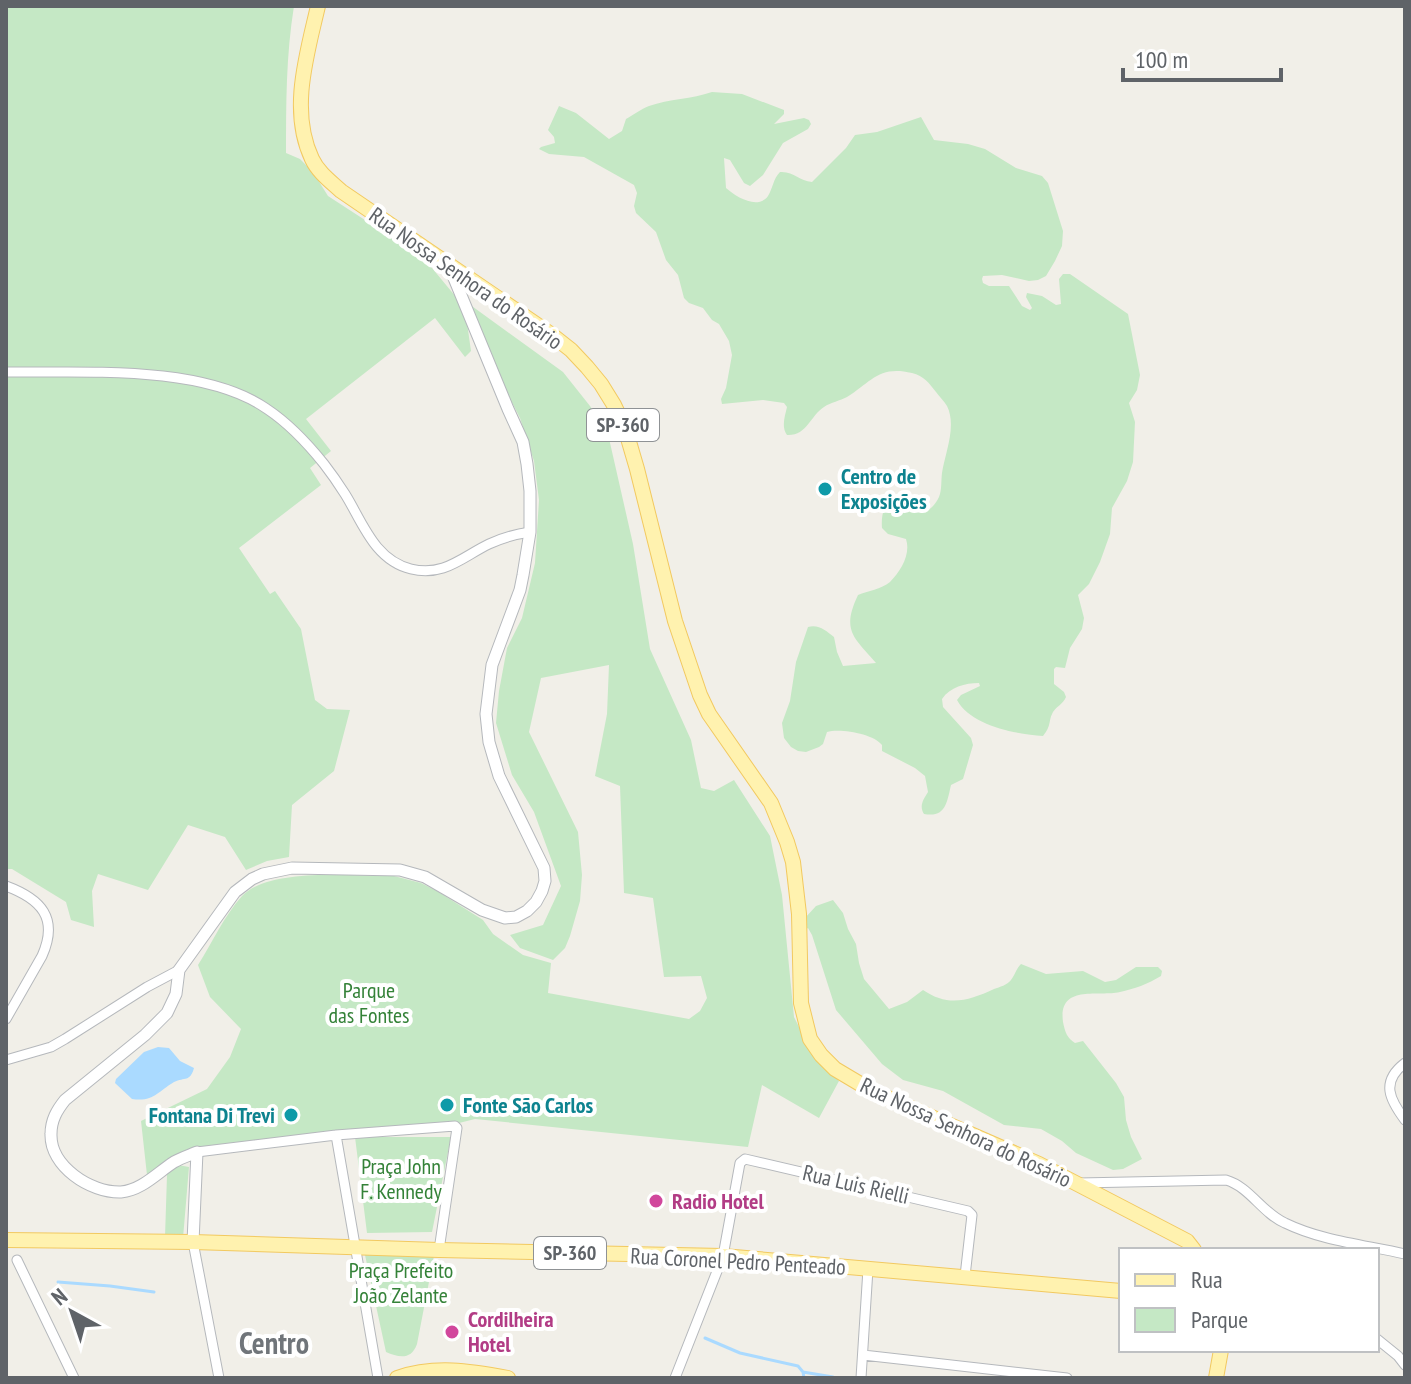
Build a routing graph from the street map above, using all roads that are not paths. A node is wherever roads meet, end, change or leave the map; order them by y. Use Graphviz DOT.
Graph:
graph roads {
  1 [pos="311,6"];
  2 [pos="318,6"];
  3 [pos="308,51"];
  4 [pos="449,266"];
  5 [pos="6,372"];
  6 [pos="530,532"];
  7 [pos="6,886"];
  8 [pos="179,970"];
  9 [pos="6,1019"];
  10 [pos="6,1060"];
  11 [pos="1405,1063"];
  12 [pos="1405,1120"];
  13 [pos="336,1135"];
  14 [pos="197,1152"];
  15 [pos="1076,1183"];
  16 [pos="12,1240"];
  17 [pos="193,1242"];
  18 [pos="355,1248"];
  19 [pos="1192,1248"];
  20 [pos="1377,1248"];
  21 [pos="1379,1248"];
  22 [pos="439,1250"];
  23 [pos="1405,1254"];
  24 [pos="723,1256"];
  25 [pos="11,1259"];
  26 [pos="868,1269"];
  27 [pos="965,1276"];
  28 [pos="1119,1291"];
  29 [pos="1379,1341"];
  30 [pos="1221,1352"];
  31 [pos="863,1355"];
  32 [pos="1405,1365"];
  33 [pos="441,1373"];
  34 [pos="74,1378"];
  35 [pos="219,1378"];
  36 [pos="378,1378"];
  37 [pos="397,1378"];
  38 [pos="508,1378"];
  39 [pos="675,1378"];
  40 [pos="861,1378"];
  41 [pos="1067,1378"];
  42 [pos="1216,1378"];
  1 -- 3 [label="main road, SP-360"];
  2 -- 3 [label="main road, SP-360"];
  3 -- 4 [label="main road, Rua Nossa Senhora do Rosário / SP-360"];
  4 -- 6 [label="street"];
  4 -- 15 [label="main road, Rua Nossa Senhora do Rosário / SP-360"];
  5 -- 6 [label="street"];
  6 -- 8 [label="street"];
  7 -- 9 [label="street"];
  8 -- 10 [label="street"];
  8 -- 14 [label="street"];
  11 -- 12 [label="street"];
  13 -- 14 [label="street"];
  13 -- 18 [label="street"];
  13 -- 22 [label="street"];
  14 -- 17 [label="street"];
  15 -- 19 [label="main road, Rua Nossa Senhora do Rosário / SP-360"];
  15 -- 20 [label="street"];
  16 -- 17 [label="main road, Rua Coronel Pedro Penteado / SP-360"];
  16 -- 25 [label="street, Rua Coronel Pedro Penteado"];
  17 -- 18 [label="main road, Rua Coronel Pedro Penteado / SP-360"];
  17 -- 35 [label="street"];
  18 -- 22 [label="main road, Rua Coronel Pedro Penteado / SP-360"];
  18 -- 36 [label="street"];
  21 -- 23 [label="street"];
  22 -- 24 [label="main road, Rua Coronel Pedro Penteado / SP-360"];
  24 -- 26 [label="main road, Rua Coronel Pedro Penteado / SP-360"];
  24 -- 27 [label="street, Rua Luis Rielli"];
  24 -- 39 [label="street"];
  25 -- 34 [label="street"];
  26 -- 27 [label="main road, Rua Coronel Pedro Penteado / SP-360"];
  26 -- 31 [label="street"];
  27 -- 28 [label="main road, Rua Coronel Pedro Penteado / SP-360"];
  29 -- 32 [label="street"];
  30 -- 42 [label="main road"];
  31 -- 40 [label="street"];
  31 -- 41 [label="street"];
  33 -- 37 [label="main road"];
  33 -- 38 [label="main road"];
}
